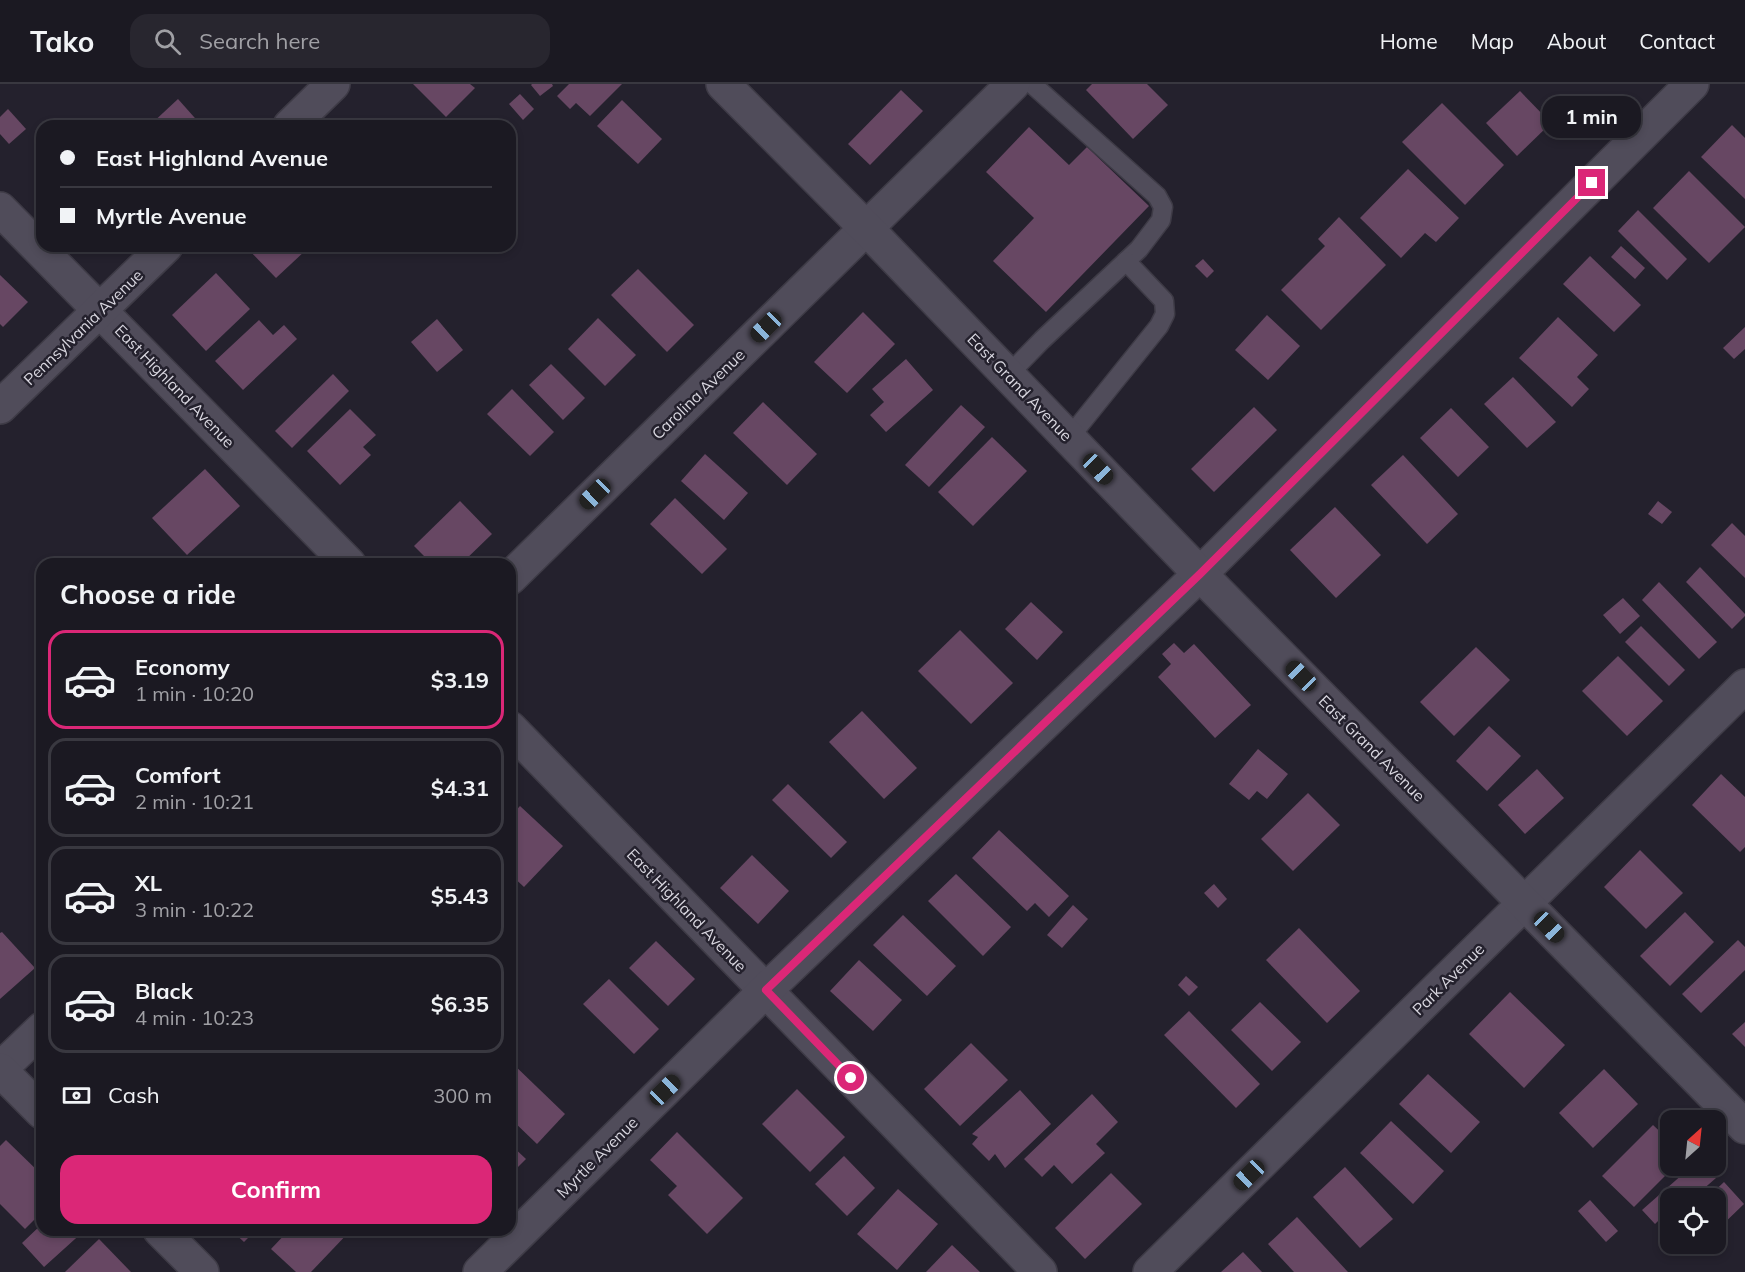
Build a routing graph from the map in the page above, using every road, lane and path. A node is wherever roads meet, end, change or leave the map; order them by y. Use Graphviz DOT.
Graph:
graph roads {
  1 [pos="333,84"];
  2 [pos="723,84"];
  3 [pos="1013,84"];
  4 [pos="1032,84"];
  5 [pos="1692,84"];
  6 [pos="296,120"];
  7 [pos="0,209"];
  8 [pos="867,229"];
  9 [pos="36,245"];
  10 [pos="43,252"];
  11 [pos="159,252"];
  12 [pos="1126,261"];
  13 [pos="100,310"];
  14 [pos="1008,375"];
  15 [pos="0,407"];
  16 [pos="1069,438"];
  17 [pos="343,558"];
  18 [pos="516,572"];
  19 [pos="1200,574"];
  20 [pos="1745,686"];
  21 [pos="516,734"];
  22 [pos="1526,903"];
  23 [pos="766,990"];
  24 [pos="36,1035"];
  25 [pos="0,1069"];
  26 [pos="36,1106"];
  27 [pos="1745,1127"];
  28 [pos="166,1236"];
  29 [pos="202,1272"];
  30 [pos="480,1272"];
  31 [pos="1040,1272"];
  32 [pos="1150,1272"];
  1 -- 6 [label="street"];
  2 -- 8 [label="street, East Grand Avenue"];
  3 -- 8 [label="street, Carolina Avenue"];
  4 -- 12 [label="lane"];
  5 -- 19 [label="street, Myrtle Avenue"];
  7 -- 9 [label="street, East Highland Avenue"];
  8 -- 14 [label="street, East Grand Avenue"];
  8 -- 18 [label="street, Carolina Avenue"];
  10 -- 13 [label="street, East Highland Avenue"];
  11 -- 13 [label="street, Pennsylvania Avenue"];
  12 -- 14 [label="lane"];
  12 -- 16 [label="lane"];
  13 -- 15 [label="street, Pennsylvania Avenue"];
  13 -- 17 [label="street, East Highland Avenue"];
  14 -- 16 [label="street, East Grand Avenue"];
  16 -- 19 [label="street, East Grand Avenue"];
  19 -- 22 [label="street, East Grand Avenue"];
  19 -- 23 [label="street, Myrtle Avenue"];
  20 -- 22 [label="street, Park Avenue"];
  21 -- 23 [label="street, East Highland Avenue"];
  22 -- 27 [label="street, East Grand Avenue"];
  22 -- 32 [label="street, Park Avenue"];
  23 -- 30 [label="street, Myrtle Avenue"];
  23 -- 31 [label="street, East Highland Avenue"];
  24 -- 25 [label="street"];
  25 -- 26 [label="street"];
  28 -- 29 [label="street"];
}
